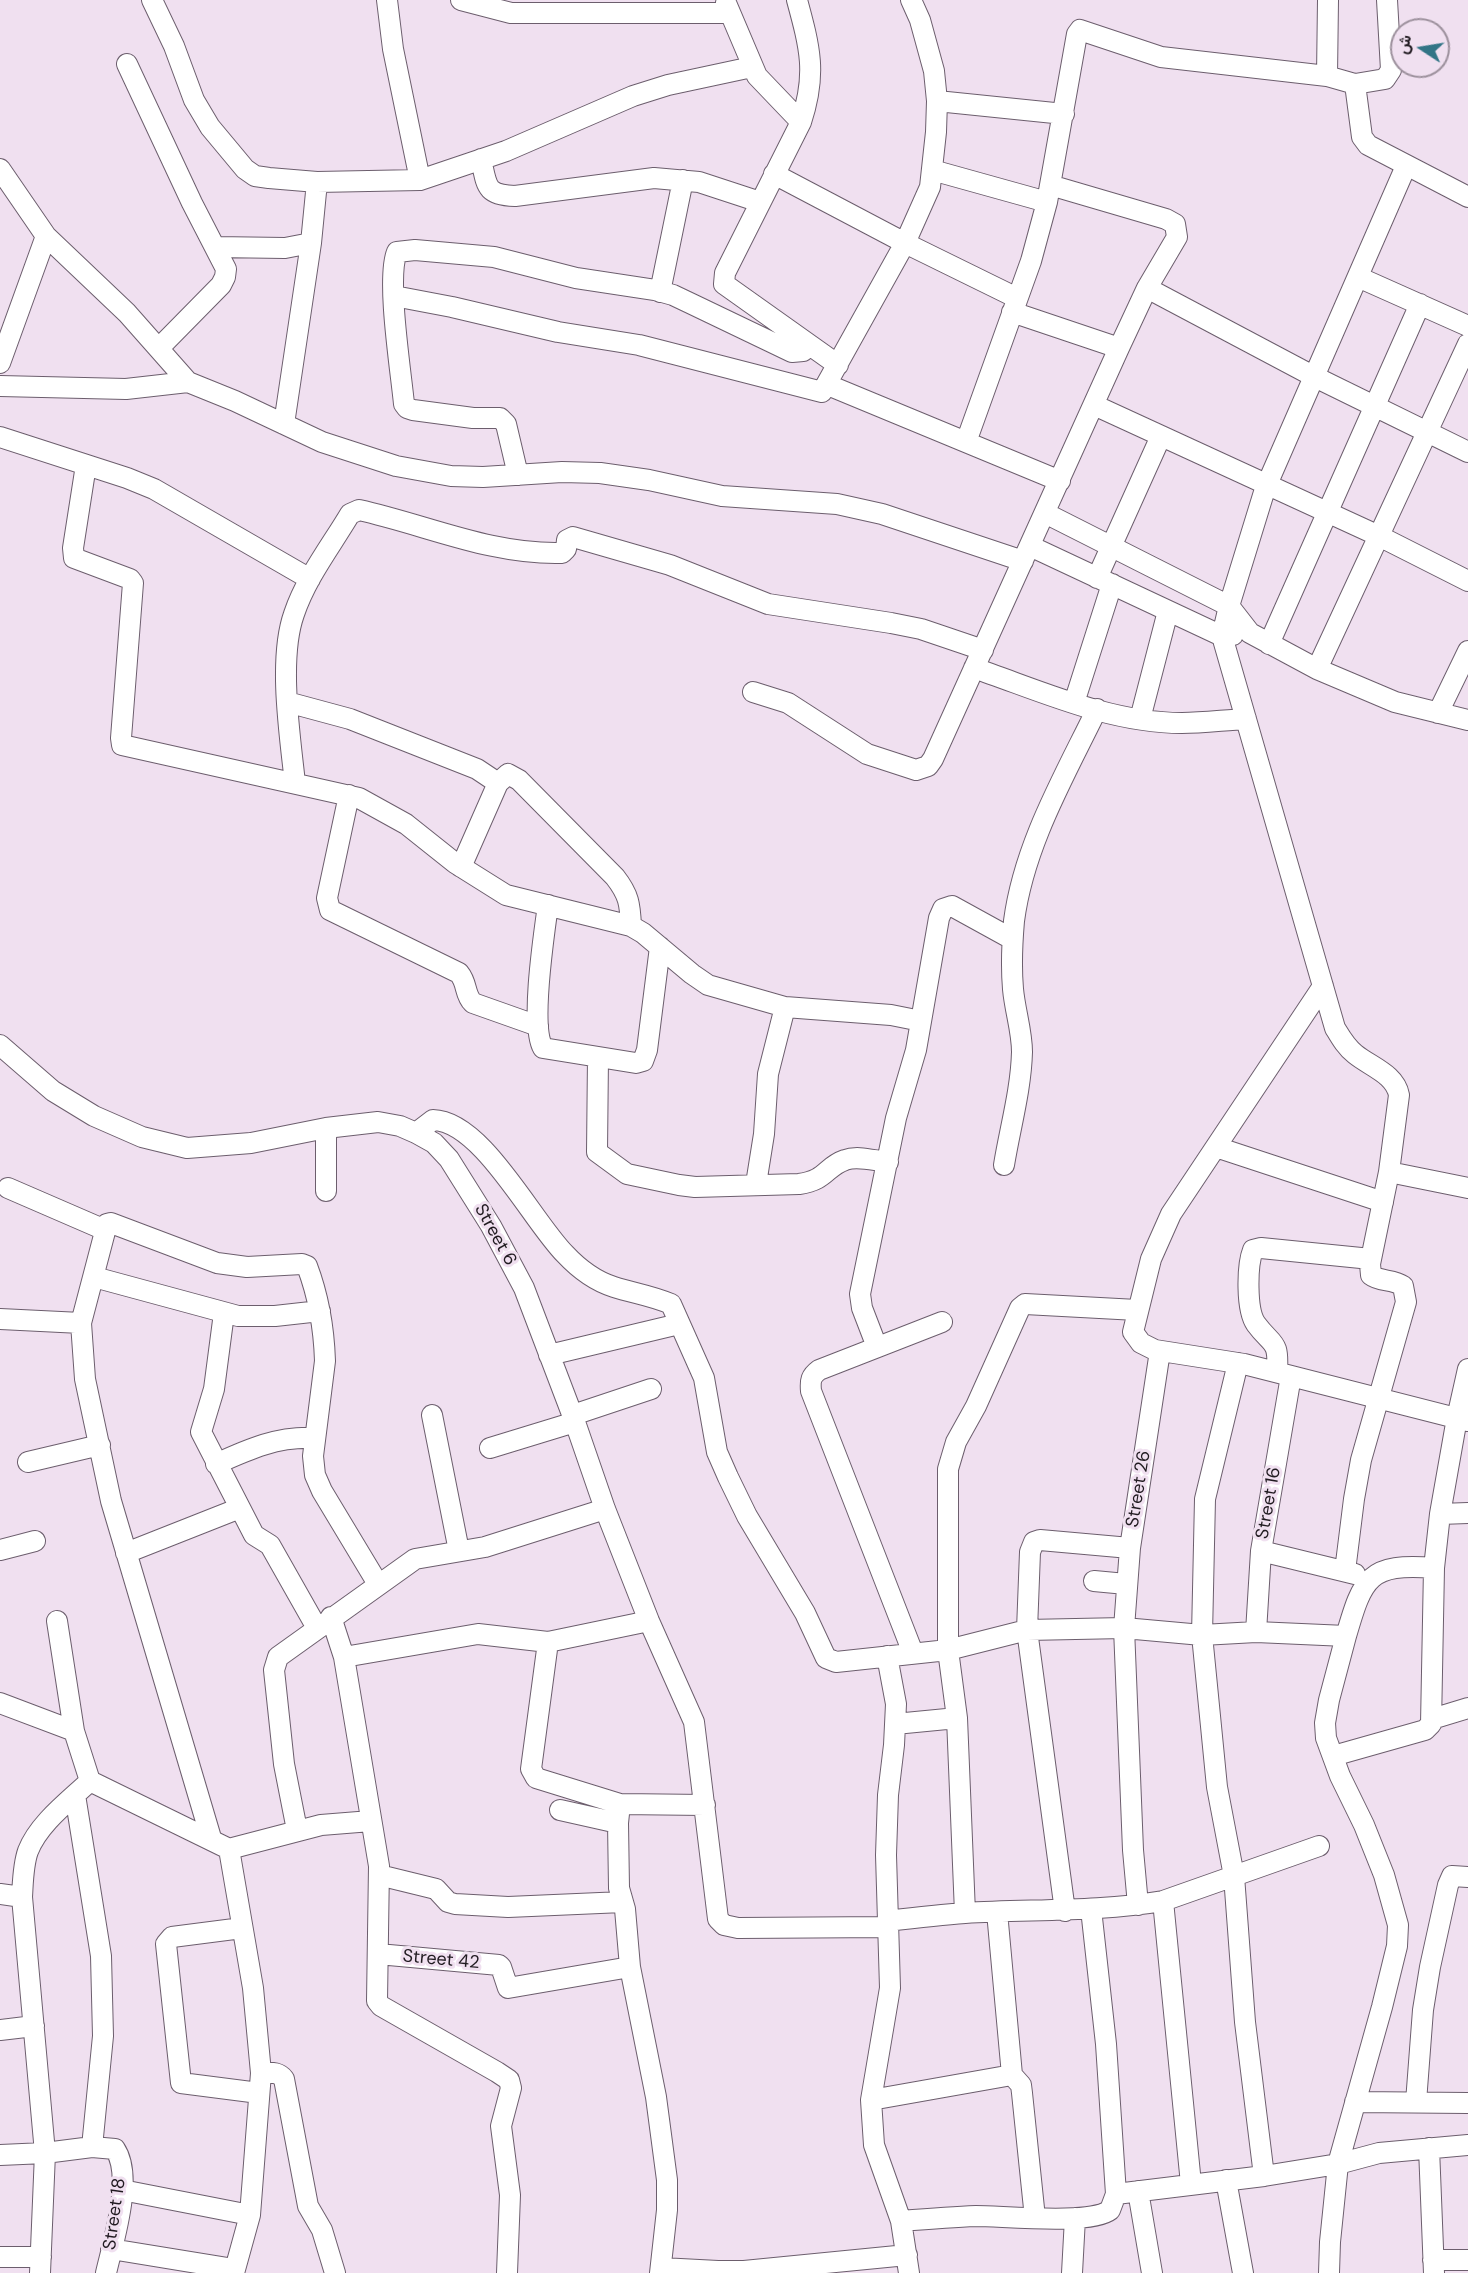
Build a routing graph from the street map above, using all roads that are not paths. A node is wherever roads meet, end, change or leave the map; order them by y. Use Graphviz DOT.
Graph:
graph roads {
  1 [pos="152,0"];
  2 [pos="387,0"];
  3 [pos="461,0"];
  4 [pos="797,0"];
  5 [pos="911,0"];
  6 [pos="1328,0"];
  7 [pos="1387,0"];
  8 [pos="727,6"];
  9 [pos="510,7"];
  10 [pos="127,64"];
  11 [pos="752,67"];
  12 [pos="1327,76"];
  13 [pos="1355,84"];
  14 [pos="937,100"];
  15 [pos="1064,114"];
  16 [pos="801,122"];
  17 [pos="482,159"];
  18 [pos="1406,166"];
  19 [pos="0,168"];
  20 [pos="932,170"];
  21 [pos="774,174"];
  22 [pos="420,180"];
  23 [pos="683,180"];
  24 [pos="317,182"];
  25 [pos="1049,194"];
  26 [pos="1468,197"];
  27 [pos="760,202"];
  28 [pos="46,237"];
  29 [pos="311,243"];
  30 [pos="905,243"];
  31 [pos="215,247"];
  32 [pos="1358,277"];
  33 [pos="1147,288"];
  34 [pos="660,292"];
  35 [pos="394,296"];
  36 [pos="1420,304"];
  37 [pos="1015,305"];
  38 [pos="1468,326"];
  39 [pos="807,343"];
  40 [pos="1468,344"];
  41 [pos="159,348"];
  42 [pos="1119,348"];
  43 [pos="0,363"];
  44 [pos="838,365"];
  45 [pos="1313,376"];
  46 [pos="188,382"];
  47 [pos="828,385"];
  48 [pos="0,387"];
  49 [pos="1094,405"];
  50 [pos="1376,406"];
  51 [pos="284,424"];
  52 [pos="1427,432"];
  53 [pos="1161,436"];
  54 [pos="0,437"];
  55 [pos="966,442"];
  56 [pos="1468,452"];
  57 [pos="86,465"];
  58 [pos="518,474"];
  59 [pos="1060,481"];
  60 [pos="1267,484"];
  61 [pos="1328,512"];
  62 [pos="1046,513"];
  63 [pos="1379,536"];
  64 [pos="1112,547"];
  65 [pos="1026,554"];
  66 [pos="310,579"];
  67 [pos="1105,581"];
  68 [pos="1468,581"];
  69 [pos="1229,606"];
  70 [pos="1168,611"];
  71 [pos="1250,633"];
  72 [pos="1222,636"];
  73 [pos="1269,644"];
  74 [pos="1468,651"];
  75 [pos="979,659"];
  76 [pos="1317,669"];
  77 [pos="753,692"];
  78 [pos="287,702"];
  79 [pos="1074,703"];
  80 [pos="1097,709"];
  81 [pos="1438,713"];
  82 [pos="1140,719"];
  83 [pos="1246,719"];
  84 [pos="1468,720"];
  85 [pos="295,783"];
  86 [pos="498,783"];
  87 [pos="349,795"];
  88 [pos="461,867"];
  89 [pos="548,905"];
  90 [pos="631,926"];
  91 [pos="1012,939"];
  92 [pos="660,947"];
  93 [pos="1323,986"];
  94 [pos="784,1007"];
  95 [pos="921,1021"];
  96 [pos="538,1026"];
  97 [pos="0,1045"];
  98 [pos="598,1057"];
  99 [pos="326,1128"];
  100 [pos="416,1133"];
  101 [pos="1216,1147"];
  102 [pos="888,1162"];
  103 [pos="1004,1165"];
  104 [pos="1389,1172"];
  105 [pos="756,1184"];
  106 [pos="8,1188"];
  107 [pos="1468,1188"];
  108 [pos="326,1191"];
  109 [pos="1383,1202"];
  110 [pos="105,1230"];
  111 [pos="1371,1259"];
  112 [pos="94,1277"];
  113 [pos="1137,1310"];
  114 [pos="320,1311"];
  115 [pos="224,1313"];
  116 [pos="0,1318"];
  117 [pos="942,1322"];
  118 [pos="81,1323"];
  119 [pos="680,1324"];
  120 [pos="877,1347"];
  121 [pos="1160,1351"];
  122 [pos="549,1355"];
  123 [pos="1238,1363"];
  124 [pos="1468,1369"];
  125 [pos="1284,1374"];
  126 [pos="651,1389"];
  127 [pos="1379,1398"];
  128 [pos="432,1415"];
  129 [pos="574,1418"];
  130 [pos="1462,1419"];
  131 [pos="315,1438"];
  132 [pos="100,1445"];
  133 [pos="489,1448"];
  134 [pos="28,1462"];
  135 [pos="216,1464"];
  136 [pos="240,1508"];
  137 [pos="605,1509"];
  138 [pos="1468,1513"];
  139 [pos="1440,1514"];
  140 [pos="35,1541"];
  141 [pos="1130,1548"];
  142 [pos="0,1550"];
  143 [pos="459,1551"];
  144 [pos="1261,1551"];
  145 [pos="126,1553"];
  146 [pos="1434,1568"];
  147 [pos="1345,1571"];
  148 [pos="1372,1579"];
  149 [pos="1094,1581"];
  150 [pos="378,1584"];
  151 [pos="1126,1584"];
  152 [pos="57,1621"];
  153 [pos="649,1621"];
  154 [pos="324,1623"];
  155 [pos="1124,1628"];
  156 [pos="1027,1630"];
  157 [pos="1256,1632"];
  158 [pos="1202,1635"];
  159 [pos="1346,1636"];
  160 [pos="549,1642"];
  161 [pos="948,1650"];
  162 [pos="913,1653"];
  163 [pos="887,1656"];
  164 [pos="344,1657"];
  165 [pos="0,1703"];
  166 [pos="1468,1708"];
  167 [pos="957,1718"];
  168 [pos="1432,1719"];
  169 [pos="896,1724"];
  170 [pos="74,1731"];
  171 [pos="1333,1756"];
  172 [pos="90,1781"];
  173 [pos="75,1795"];
  174 [pos="705,1805"];
  175 [pos="560,1810"];
  176 [pos="619,1814"];
  177 [pos="371,1821"];
  178 [pos="297,1830"];
  179 [pos="211,1838"];
  180 [pos="1319,1846"];
  181 [pos="229,1849"];
  182 [pos="379,1875"];
  183 [pos="1234,1876"];
  184 [pos="1468,1877"];
  185 [pos="0,1894"];
  186 [pos="22,1897"];
  187 [pos="1163,1901"];
  188 [pos="623,1902"];
  189 [pos="1138,1905"];
  190 [pos="1091,1909"];
  191 [pos="1065,1911"];
  192 [pos="997,1912"];
  193 [pos="965,1913"];
  194 [pos="887,1924"];
  195 [pos="242,1928"];
  196 [pos="378,1954"];
  197 [pos="630,1967"];
  198 [pos="34,2026"];
  199 [pos="0,2030"];
  200 [pos="261,2073"];
  201 [pos="1012,2075"];
  202 [pos="259,2093"];
  203 [pos="871,2100"];
  204 [pos="1355,2102"];
  205 [pos="1416,2102"];
  206 [pos="1468,2103"];
  207 [pos="1468,2145"];
  208 [pos="92,2147"];
  209 [pos="1429,2148"];
  210 [pos="45,2153"];
  211 [pos="0,2155"];
  212 [pos="1338,2164"];
  213 [pos="1264,2176"];
  214 [pos="1226,2180"];
  215 [pos="1191,2184"];
  216 [pos="122,2190"];
  217 [pos="1138,2191"];
  218 [pos="1116,2194"];
  219 [pos="250,2215"];
  220 [pos="1035,2218"];
  221 [pos="1076,2218"];
  222 [pos="901,2221"];
  223 [pos="111,2249"];
  224 [pos="0,2257"];
  225 [pos="1468,2260"];
  226 [pos="908,2264"];
  227 [pos="40,2265"];
  228 [pos="1434,2267"];
  229 [pos="660,2270"];
  230 [pos="234,2271"];
  231 [pos="106,2273"];
  232 [pos="335,2273"];
  233 [pos="507,2273"];
  234 [pos="1072,2273"];
  235 [pos="1152,2273"];
  236 [pos="1243,2273"];
  237 [pos="1329,2273"];
  1 -- 24 [label="street"];
  2 -- 22 [label="street"];
  3 -- 9 [label="street"];
  4 -- 16 [label="street"];
  5 -- 14 [label="street"];
  6 -- 12 [label="street"];
  7 -- 13 [label="street"];
  8 -- 9 [label="street"];
  8 -- 11 [label="street"];
  10 -- 31 [label="street"];
  11 -- 16 [label="street"];
  11 -- 17 [label="street"];
  12 -- 13 [label="street"];
  12 -- 15 [label="street"];
  13 -- 18 [label="street"];
  14 -- 15 [label="street"];
  14 -- 20 [label="street"];
  15 -- 25 [label="street"];
  16 -- 21 [label="street"];
  17 -- 22 [label="street"];
  17 -- 23 [label="street"];
  18 -- 26 [label="street"];
  18 -- 32 [label="street"];
  19 -- 28 [label="street"];
  20 -- 25 [label="street"];
  20 -- 30 [label="street"];
  21 -- 27 [label="street"];
  21 -- 30 [label="street"];
  22 -- 24 [label="street"];
  23 -- 27 [label="street"];
  23 -- 34 [label="street"];
  24 -- 29 [label="street"];
  25 -- 33 [label="street"];
  25 -- 37 [label="street"];
  27 -- 39 [label="street"];
  28 -- 41 [label="street"];
  28 -- 43 [label="street"];
  29 -- 31 [label="street"];
  29 -- 51 [label="street"];
  30 -- 37 [label="street"];
  30 -- 44 [label="street"];
  31 -- 41 [label="street"];
  32 -- 36 [label="street"];
  32 -- 45 [label="street"];
  33 -- 42 [label="street"];
  33 -- 45 [label="street"];
  34 -- 35 [label="street"];
  34 -- 39 [label="street"];
  35 -- 47 [label="street"];
  35 -- 58 [label="street"];
  36 -- 38 [label="street"];
  36 -- 50 [label="street"];
  37 -- 42 [label="street"];
  37 -- 55 [label="street"];
  39 -- 44 [label="street"];
  40 -- 52 [label="street"];
  41 -- 46 [label="street"];
  42 -- 49 [label="street"];
  44 -- 47 [label="street"];
  45 -- 50 [label="street"];
  45 -- 60 [label="street"];
  46 -- 48 [label="street"];
  46 -- 51 [label="street"];
  47 -- 55 [label="street"];
  49 -- 53 [label="street"];
  49 -- 59 [label="street"];
  50 -- 52 [label="street"];
  50 -- 61 [label="street"];
  51 -- 58 [label="street"];
  52 -- 56 [label="street"];
  52 -- 63 [label="street"];
  53 -- 60 [label="street"];
  53 -- 64 [label="street"];
  54 -- 57 [label="street"];
  55 -- 59 [label="street"];
  57 -- 66 [label="street"];
  57 -- 85 [label="street"];
  58 -- 65 [label="street"];
  59 -- 62 [label="street"];
  60 -- 61 [label="street"];
  60 -- 69 [label="street"];
  61 -- 63 [label="street"];
  61 -- 73 [label="street"];
  62 -- 64 [label="street"];
  62 -- 65 [label="street"];
  63 -- 68 [label="street"];
  63 -- 76 [label="street"];
  64 -- 67 [label="street"];
  64 -- 69 [label="street"];
  65 -- 67 [label="street"];
  65 -- 75 [label="street"];
  66 -- 75 [label="street"];
  66 -- 78 [label="street"];
  67 -- 70 [label="street"];
  67 -- 79 [label="street"];
  69 -- 71 [label="street"];
  69 -- 72 [label="street"];
  70 -- 72 [label="street"];
  70 -- 82 [label="street"];
  71 -- 72 [label="street"];
  71 -- 73 [label="street"];
  72 -- 83 [label="street"];
  73 -- 76 [label="street"];
  74 -- 81 [label="street"];
  75 -- 77 [label="street"];
  75 -- 79 [label="street"];
  76 -- 81 [label="street"];
  78 -- 85 [label="street"];
  78 -- 86 [label="street"];
  79 -- 80 [label="street"];
  80 -- 82 [label="street"];
  80 -- 91 [label="street"];
  81 -- 84 [label="street"];
  82 -- 83 [label="street"];
  83 -- 93 [label="street"];
  85 -- 87 [label="street"];
  86 -- 88 [label="street"];
  86 -- 90 [label="street"];
  87 -- 88 [label="street"];
  87 -- 96 [label="street"];
  88 -- 89 [label="street"];
  89 -- 90 [label="street"];
  89 -- 96 [label="street"];
  90 -- 92 [label="street"];
  91 -- 95 [label="street"];
  91 -- 103 [label="street"];
  92 -- 94 [label="street"];
  92 -- 98 [label="street"];
  93 -- 101 [label="street"];
  93 -- 104 [label="street"];
  94 -- 95 [label="street"];
  94 -- 105 [label="street"];
  95 -- 102 [label="street"];
  96 -- 98 [label="street"];
  97 -- 99 [label="street, Street 6"];
  98 -- 105 [label="street"];
  99 -- 100 [label="street, Street 6"];
  99 -- 108 [label="street"];
  100 -- 119 [label="street"];
  100 -- 122 [label="street, Street 6"];
  101 -- 109 [label="street"];
  101 -- 113 [label="street"];
  102 -- 105 [label="street"];
  102 -- 120 [label="street"];
  104 -- 107 [label="street"];
  104 -- 109 [label="street"];
  106 -- 110 [label="street"];
  109 -- 111 [label="street"];
  110 -- 112 [label="street"];
  110 -- 114 [label="street"];
  111 -- 125 [label="street, Street 16"];
  111 -- 127 [label="street"];
  112 -- 115 [label="street"];
  112 -- 118 [label="street"];
  113 -- 121 [label="street"];
  113 -- 161 [label="street"];
  114 -- 115 [label="street"];
  114 -- 131 [label="street"];
  115 -- 135 [label="street"];
  116 -- 118 [label="street"];
  117 -- 120 [label="street"];
  118 -- 132 [label="street"];
  119 -- 122 [label="street"];
  119 -- 163 [label="street"];
  120 -- 162 [label="street"];
  121 -- 123 [label="street"];
  121 -- 141 [label="street, Street 26"];
  122 -- 129 [label="street, Street 6"];
  123 -- 125 [label="street"];
  123 -- 158 [label="street"];
  124 -- 130 [label="street"];
  125 -- 127 [label="street"];
  125 -- 144 [label="street, Street 16"];
  126 -- 129 [label="street"];
  127 -- 130 [label="street"];
  127 -- 147 [label="street"];
  128 -- 143 [label="street"];
  129 -- 133 [label="street"];
  129 -- 137 [label="street, Street 6"];
  130 -- 139 [label="street"];
  131 -- 135 [label="street"];
  131 -- 150 [label="street"];
  132 -- 134 [label="street"];
  132 -- 145 [label="street"];
  135 -- 136 [label="street"];
  136 -- 145 [label="street"];
  136 -- 154 [label="street"];
  137 -- 143 [label="street"];
  137 -- 153 [label="street, Street 6"];
  138 -- 139 [label="street"];
  139 -- 146 [label="street"];
  140 -- 142 [label="street"];
  141 -- 151 [label="street, Street 26"];
  141 -- 156 [label="street"];
  143 -- 150 [label="street"];
  144 -- 147 [label="street"];
  144 -- 157 [label="street, Street 16"];
  145 -- 179 [label="street"];
  146 -- 148 [label="street"];
  146 -- 168 [label="street"];
  147 -- 148 [label="street"];
  148 -- 159 [label="street"];
  149 -- 151 [label="street"];
  150 -- 154 [label="street"];
  151 -- 155 [label="street, Street 26"];
  152 -- 170 [label="street"];
  153 -- 160 [label="street"];
  153 -- 174 [label="street, Street 6"];
  154 -- 164 [label="street"];
  154 -- 178 [label="street"];
  155 -- 156 [label="street"];
  155 -- 158 [label="street"];
  155 -- 189 [label="street, Street 26"];
  156 -- 161 [label="street"];
  156 -- 191 [label="street"];
  157 -- 158 [label="street"];
  157 -- 159 [label="street"];
  158 -- 183 [label="street"];
  159 -- 171 [label="street"];
  160 -- 164 [label="street"];
  160 -- 176 [label="street"];
  161 -- 162 [label="street"];
  161 -- 167 [label="street"];
  162 -- 163 [label="street"];
  163 -- 169 [label="street"];
  164 -- 177 [label="street"];
  165 -- 170 [label="street"];
  166 -- 168 [label="street"];
  167 -- 169 [label="street"];
  167 -- 193 [label="street"];
  168 -- 171 [label="street"];
  169 -- 194 [label="street"];
  170 -- 172 [label="street"];
  171 -- 204 [label="street"];
  172 -- 173 [label="street"];
  172 -- 179 [label="street"];
  173 -- 186 [label="street"];
  173 -- 208 [label="street"];
  174 -- 176 [label="street"];
  174 -- 194 [label="street, Street 6"];
  175 -- 176 [label="street"];
  176 -- 188 [label="street"];
  177 -- 178 [label="street"];
  177 -- 182 [label="street"];
  178 -- 181 [label="street"];
  179 -- 181 [label="street"];
  180 -- 183 [label="street, Street 6"];
  181 -- 195 [label="street"];
  182 -- 188 [label="street"];
  182 -- 196 [label="street"];
  183 -- 187 [label="street, Street 6"];
  183 -- 213 [label="street"];
  184 -- 205 [label="street"];
  185 -- 186 [label="street"];
  186 -- 198 [label="street"];
  187 -- 189 [label="street, Street 6"];
  187 -- 215 [label="street"];
  188 -- 197 [label="street"];
  189 -- 190 [label="street, Street 6"];
  190 -- 191 [label="street, Street 6"];
  190 -- 218 [label="street"];
  191 -- 192 [label="street, Street 6"];
  192 -- 193 [label="street, Street 6"];
  192 -- 201 [label="street"];
  193 -- 194 [label="street, Street 6"];
  194 -- 203 [label="street"];
  195 -- 200 [label="street"];
  195 -- 202 [label="street"];
  196 -- 197 [label="street, Street 42"];
  196 -- 233 [label="street"];
  197 -- 229 [label="street"];
  198 -- 199 [label="street"];
  198 -- 210 [label="street"];
  200 -- 202 [label="street"];
  200 -- 232 [label="street"];
  201 -- 203 [label="street"];
  201 -- 220 [label="street"];
  202 -- 219 [label="street"];
  203 -- 222 [label="street"];
  204 -- 205 [label="street"];
  204 -- 212 [label="street"];
  205 -- 206 [label="street"];
  207 -- 209 [label="street"];
  208 -- 210 [label="street"];
  208 -- 216 [label="street, Street 18"];
  209 -- 212 [label="street"];
  209 -- 228 [label="street"];
  210 -- 211 [label="street"];
  210 -- 227 [label="street"];
  212 -- 213 [label="street"];
  212 -- 237 [label="street"];
  213 -- 214 [label="street"];
  214 -- 215 [label="street"];
  214 -- 236 [label="street"];
  215 -- 217 [label="street"];
  216 -- 219 [label="street"];
  216 -- 223 [label="street, Street 18"];
  217 -- 218 [label="street"];
  217 -- 235 [label="street"];
  218 -- 221 [label="street"];
  219 -- 230 [label="street"];
  220 -- 221 [label="street"];
  220 -- 222 [label="street"];
  221 -- 234 [label="street"];
  222 -- 226 [label="street"];
  223 -- 230 [label="street"];
  223 -- 231 [label="street, Street 18"];
  224 -- 227 [label="street"];
  225 -- 228 [label="street"];
  226 -- 229 [label="street"];
}
